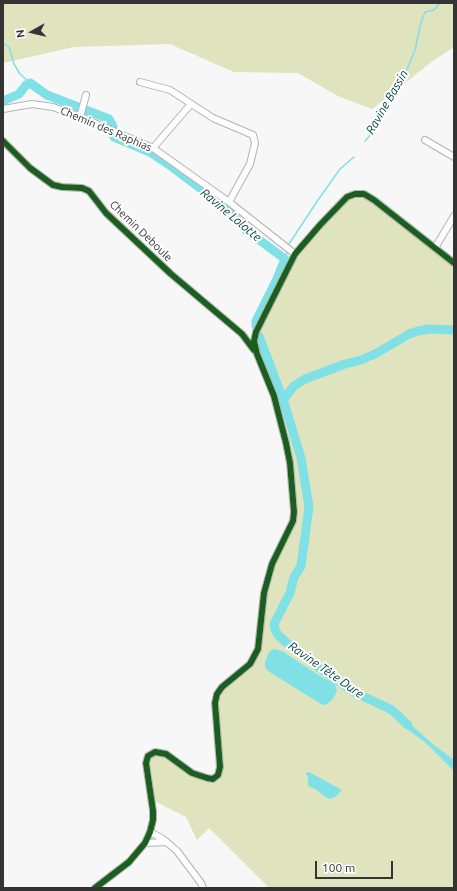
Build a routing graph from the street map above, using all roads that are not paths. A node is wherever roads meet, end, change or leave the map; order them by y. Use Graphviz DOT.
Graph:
graph roads {
  1 [pos="140,82"];
  2 [pos="86,95"];
  3 [pos="191,104"];
  4 [pos="3,109"];
  5 [pos="80,117"];
  6 [pos="425,140"];
  7 [pos="3,141"];
  8 [pos="153,148"];
  9 [pos="454,157"];
  10 [pos="228,202"];
  11 [pos="454,216"];
  12 [pos="434,248"];
  13 [pos="295,254"];
  14 [pos="454,263"];
  15 [pos="257,354"];
  16 [pos="150,832"];
  17 [pos="166,842"];
  18 [pos="145,843"];
  19 [pos="95,888"];
  20 [pos="203,888"];
  1 -- 3 [label="street"];
  2 -- 5 [label="street"];
  3 -- 8 [label="street"];
  3 -- 10 [label="street"];
  4 -- 5 [label="street, Chemin des Raphias"];
  5 -- 8 [label="street, Chemin des Raphias"];
  6 -- 9 [label="street"];
  7 -- 15 [label="street, Chemin Deboule"];
  8 -- 10 [label="street, Chemin des Raphias"];
  10 -- 13 [label="street, Chemin des Raphias"];
  11 -- 12 [label="street"];
  12 -- 13 [label="street"];
  12 -- 14 [label="street"];
  13 -- 15 [label="street"];
  15 -- 16 [label="street"];
  16 -- 17 [label="street"];
  16 -- 18 [label="street"];
  17 -- 18 [label="street"];
  17 -- 20 [label="street"];
  18 -- 19 [label="street"];
}
